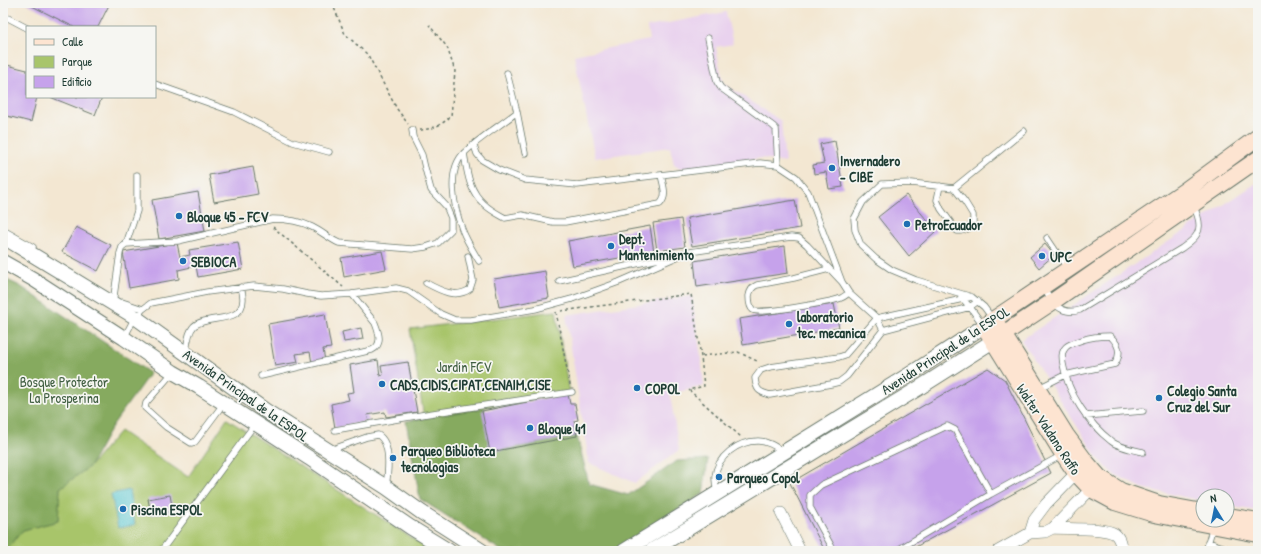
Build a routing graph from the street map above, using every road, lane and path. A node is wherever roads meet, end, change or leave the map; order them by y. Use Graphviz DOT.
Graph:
graph roads {
  1 [pos="332,3"];
  2 [pos="3,18"];
  3 [pos="429,25"];
  4 [pos="26,27"];
  5 [pos="708,38"];
  6 [pos="507,73"];
  7 [pos="156,84"];
  8 [pos="517,112"];
  9 [pos="412,130"];
  10 [pos="1024,131"];
  11 [pos="1258,137"];
  12 [pos="474,145"];
  13 [pos="329,152"];
  14 [pos="464,153"];
  15 [pos="525,153"];
  16 [pos="1258,159"];
  17 [pos="778,164"];
  18 [pos="137,175"];
  19 [pos="661,175"];
  20 [pos="940,186"];
  21 [pos="954,188"];
  22 [pos="1188,199"];
  23 [pos="265,221"];
  24 [pos="5,236"];
  25 [pos="1047,238"];
  26 [pos="126,244"];
  27 [pos="686,253"];
  28 [pos="468,256"];
  29 [pos="47,258"];
  30 [pos="479,261"];
  31 [pos="3,262"];
  32 [pos="829,269"];
  33 [pos="1068,270"];
  34 [pos="33,279"];
  35 [pos="559,281"];
  36 [pos="842,282"];
  37 [pos="426,283"];
  38 [pos="241,287"];
  39 [pos="1043,287"];
  40 [pos="958,292"];
  41 [pos="849,293"];
  42 [pos="352,294"];
  43 [pos="972,297"];
  44 [pos="963,299"];
  45 [pos="113,300"];
  46 [pos="978,301"];
  47 [pos="1052,302"];
  48 [pos="970,307"];
  49 [pos="139,313"];
  50 [pos="877,318"];
  51 [pos="989,323"];
  52 [pos="883,330"];
  53 [pos="124,338"];
  54 [pos="998,338"];
  55 [pos="186,354"];
  56 [pos="701,356"];
  57 [pos="770,367"];
  58 [pos="174,372"];
  59 [pos="212,372"];
  60 [pos="1065,375"];
  61 [pos="261,376"];
  62 [pos="200,387"];
  63 [pos="1038,389"];
  64 [pos="572,392"];
  65 [pos="224,403"];
  66 [pos="1143,411"];
  67 [pos="1086,416"];
  68 [pos="256,424"];
  69 [pos="336,430"];
  70 [pos="746,442"];
  71 [pos="316,444"];
  72 [pos="1061,444"];
  73 [pos="328,451"];
  74 [pos="784,452"];
  75 [pos="1143,452"];
  76 [pos="309,458"];
  77 [pos="1076,473"];
  78 [pos="386,487"];
  79 [pos="1091,489"];
  80 [pos="717,494"];
  81 [pos="991,494"];
  82 [pos="1195,511"];
  83 [pos="421,512"];
  84 [pos="781,513"];
  85 [pos="1235,517"];
  86 [pos="1258,521"];
  87 [pos="1195,522"];
  88 [pos="410,527"];
  89 [pos="1053,528"];
  90 [pos="1213,528"];
  91 [pos="1225,528"];
  92 [pos="1030,533"];
  93 [pos="1258,534"];
  94 [pos="1208,542"];
  95 [pos="161,551"];
  96 [pos="450,551"];
  97 [pos="482,551"];
  98 [pos="624,551"];
  99 [pos="651,551"];
  100 [pos="800,551"];
  101 [pos="834,551"];
  102 [pos="896,551"];
  103 [pos="998,551"];
  104 [pos="1122,551"];
  105 [pos="1206,551"];
  106 [pos="1233,551"];
  1 -- 9 [label="path"];
  2 -- 4 [label="lane"];
  3 -- 9 [label="path"];
  5 -- 17 [label="lane"];
  6 -- 8 [label="lane"];
  7 -- 13 [label="lane"];
  8 -- 12 [label="lane"];
  8 -- 15 [label="lane"];
  9 -- 23 [label="lane"];
  10 -- 21 [label="lane"];
  11 -- 22 [label="main road, Avenida Principal de la ESPOL"];
  12 -- 14 [label="lane"];
  12 -- 19 [label="lane"];
  14 -- 19 [label="lane"];
  14 -- 30 [label="lane"];
  16 -- 22 [label="main road, Avenida Principal de la ESPOL"];
  17 -- 19 [label="lane"];
  17 -- 36 [label="lane"];
  18 -- 26 [label="lane"];
  20 -- 21 [label="lane"];
  20 -- 21 [label="lane"];
  20 -- 40 [label="lane"];
  22 -- 33 [label="main road, Avenida Principal de la ESPOL"];
  22 -- 47 [label="main road, Avenida Principal de la ESPOL"];
  22 -- 47 [label="lane"];
  23 -- 26 [label="lane"];
  23 -- 42 [label="path"];
  24 -- 29 [label="street, Avenida Principal de la ESPOL"];
  25 -- 33 [label="lane"];
  26 -- 45 [label="lane"];
  27 -- 32 [label="lane"];
  27 -- 35 [label="lane"];
  27 -- 42 [label="lane"];
  28 -- 37 [label="lane"];
  29 -- 34 [label="street"];
  29 -- 45 [label="street, Avenida Principal de la ESPOL"];
  31 -- 34 [label="street, Avenida Principal de la ESPOL"];
  32 -- 36 [label="lane"];
  32 -- 41 [label="lane"];
  33 -- 39 [label="main road, Avenida Principal de la ESPOL"];
  34 -- 53 [label="street, Avenida Principal de la ESPOL"];
  36 -- 41 [label="lane"];
  38 -- 42 [label="lane"];
  38 -- 49 [label="lane"];
  38 -- 55 [label="lane"];
  39 -- 47 [label="lane"];
  39 -- 51 [label="main road, Avenida Principal de la ESPOL"];
  40 -- 43 [label="lane"];
  40 -- 44 [label="lane"];
  41 -- 50 [label="lane"];
  42 -- 61 [label="lane"];
  43 -- 44 [label="lane"];
  43 -- 46 [label="lane"];
  44 -- 48 [label="lane"];
  44 -- 50 [label="lane"];
  45 -- 49 [label="street, Avenida Principal de la ESPOL"];
  46 -- 48 [label="lane"];
  46 -- 51 [label="lane"];
  47 -- 54 [label="main road, Avenida Principal de la ESPOL"];
  48 -- 51 [label="lane"];
  48 -- 52 [label="lane"];
  49 -- 53 [label="lane"];
  49 -- 55 [label="street, Avenida Principal de la ESPOL"];
  50 -- 52 [label="lane"];
  50 -- 57 [label="lane"];
  51 -- 54 [label="main road"];
  51 -- 74 [label="street, Avenida Principal de la ESPOL"];
  52 -- 57 [label="lane"];
  53 -- 58 [label="street, Avenida Principal de la ESPOL"];
  54 -- 63 [label="main road, Walter Valdano Raffo"];
  54 -- 72 [label="main road, Walter Valdano Raffo"];
  54 -- 99 [label="street, Avenida Principal de la ESPOL"];
  55 -- 59 [label="street, Avenida Principal de la ESPOL"];
  56 -- 57 [label="path"];
  56 -- 64 [label="path"];
  56 -- 70 [label="path"];
  58 -- 62 [label="street, Avenida Principal de la ESPOL"];
  58 -- 65 [label="lane"];
  59 -- 62 [label="street"];
  59 -- 71 [label="street, Avenida Principal de la ESPOL"];
  60 -- 60 [label="lane"];
  60 -- 63 [label="lane"];
  60 -- 67 [label="lane"];
  62 -- 65 [label="street, Avenida Principal de la ESPOL"];
  63 -- 72 [label="main road, Walter Valdano Raffo"];
  64 -- 69 [label="lane"];
  65 -- 68 [label="street, Avenida Principal de la ESPOL"];
  66 -- 67 [label="lane"];
  67 -- 75 [label="lane"];
  68 -- 76 [label="street, Avenida Principal de la ESPOL"];
  68 -- 95 [label="lane"];
  70 -- 74 [label="lane"];
  70 -- 80 [label="lane"];
  71 -- 73 [label="street, Avenida Principal de la ESPOL"];
  71 -- 76 [label="street"];
  72 -- 77 [label="main road, Walter Valdano Raffo"];
  72 -- 81 [label="lane"];
  72 -- 82 [label="main road, Walter Valdano Raffo"];
  73 -- 78 [label="street, Avenida Principal de la ESPOL"];
  73 -- 78 [label="lane"];
  74 -- 80 [label="street, Avenida Principal de la ESPOL"];
  76 -- 88 [label="street, Avenida Principal de la ESPOL"];
  77 -- 79 [label="main road, Walter Valdano Raffo"];
  77 -- 92 [label="street"];
  78 -- 83 [label="street, Avenida Principal de la ESPOL"];
  79 -- 87 [label="main road, Walter Valdano Raffo"];
  79 -- 89 [label="street"];
  80 -- 98 [label="street, Avenida Principal de la ESPOL"];
  81 -- 101 [label="lane"];
  81 -- 102 [label="lane"];
  83 -- 88 [label="street"];
  83 -- 97 [label="street, Avenida Principal de la ESPOL"];
  84 -- 100 [label="street"];
  85 -- 86 [label="main road"];
  88 -- 96 [label="street, Avenida Principal de la ESPOL"];
  89 -- 92 [label="street"];
  89 -- 104 [label="street"];
  90 -- 94 [label="lane"];
  91 -- 93 [label="main road, Walter Valdano Raffo"];
  92 -- 103 [label="street"];
  94 -- 105 [label="lane"];
  94 -- 106 [label="lane"];
}
